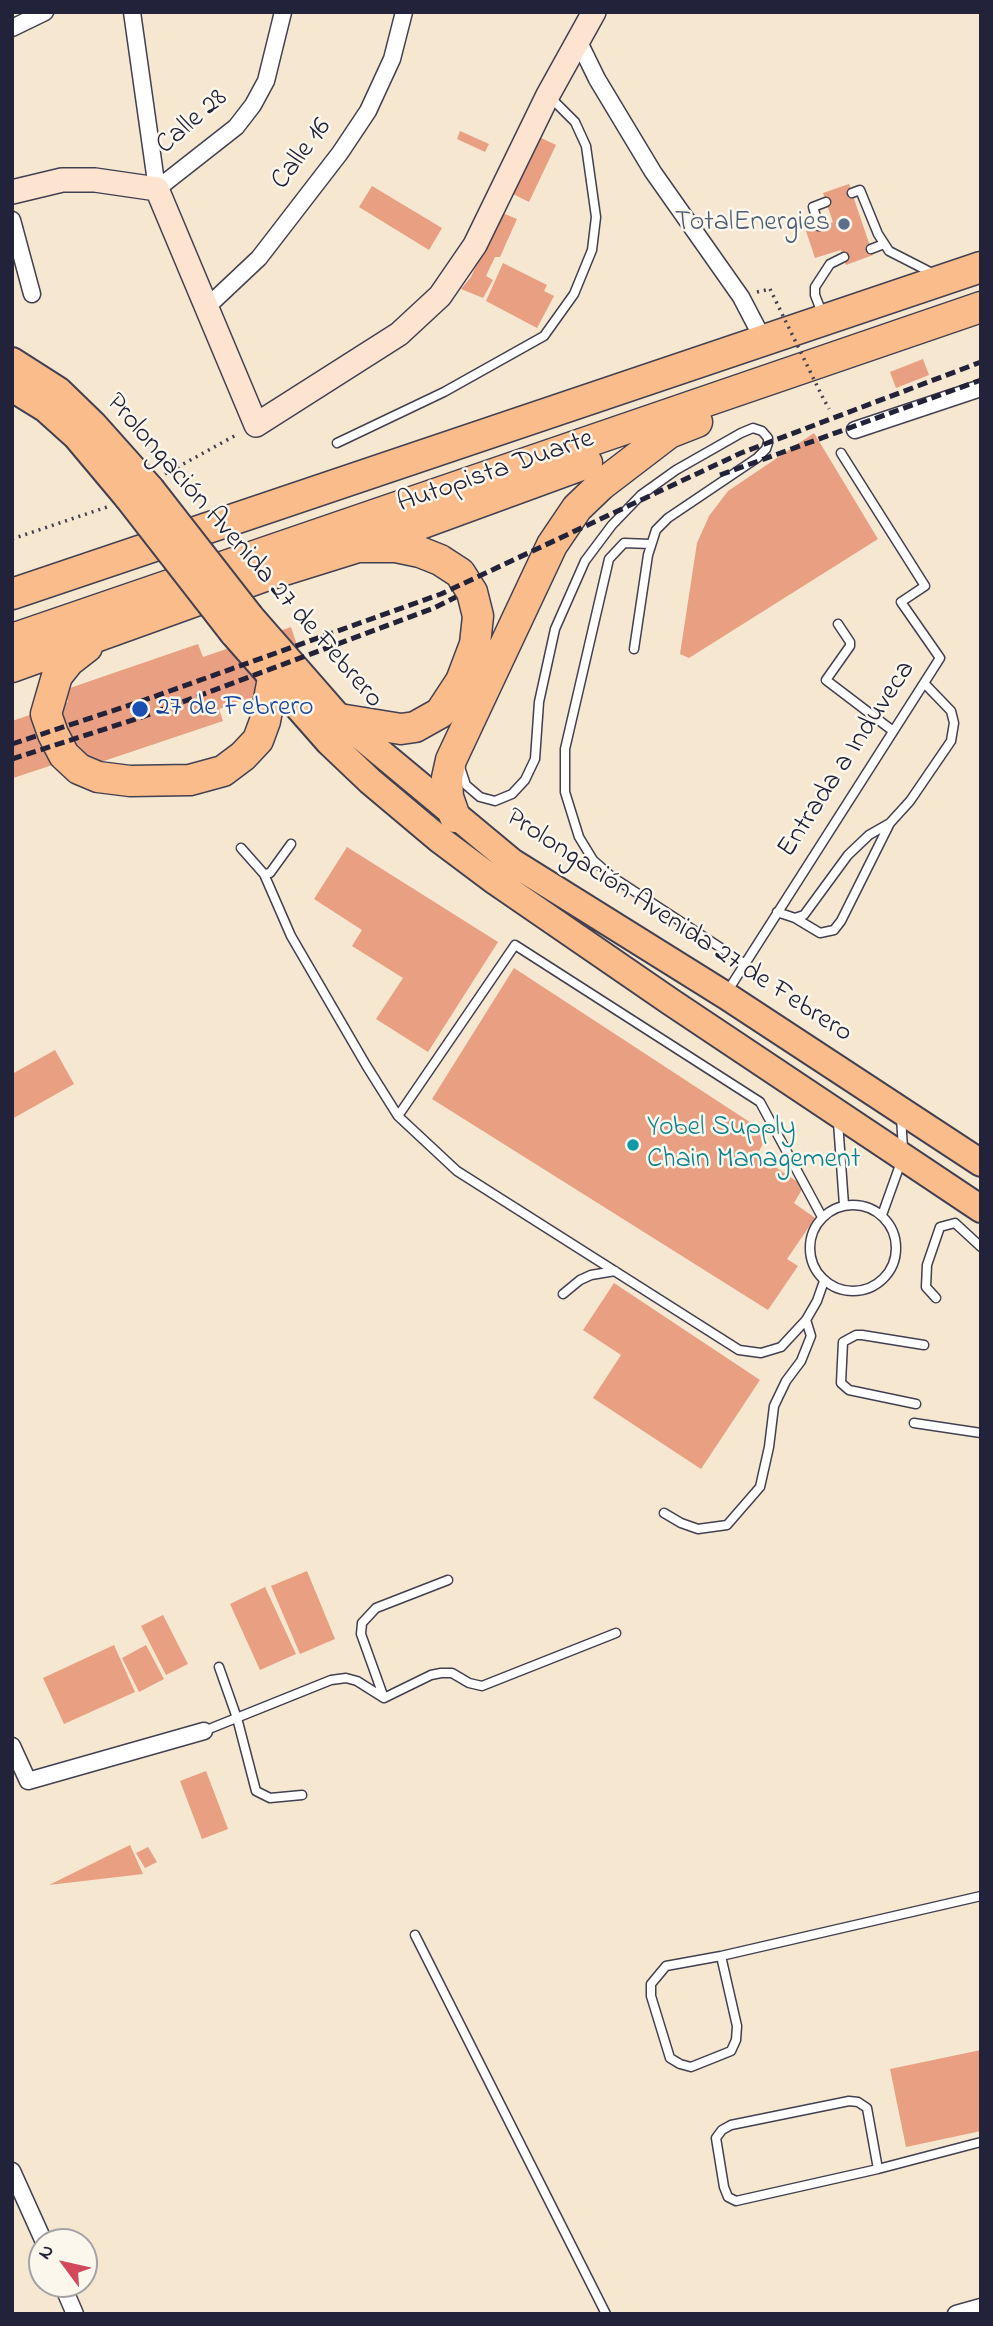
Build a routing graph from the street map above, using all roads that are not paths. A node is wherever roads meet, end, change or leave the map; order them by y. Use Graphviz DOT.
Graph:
graph roads {
  1 [pos="45,12"];
  2 [pos="132,12"];
  3 [pos="283,12"];
  4 [pos="404,12"];
  5 [pos="594,12"];
  6 [pos="12,27"];
  7 [pos="578,40"];
  8 [pos="548,95"];
  9 [pos="157,189"];
  10 [pos="12,192"];
  11 [pos="852,193"];
  12 [pos="826,202"];
  13 [pos="12,220"];
  14 [pos="819,226"];
  15 [pos="884,244"];
  16 [pos="871,248"];
  17 [pos="828,254"];
  18 [pos="844,257"];
  19 [pos="830,264"];
  20 [pos="981,267"];
  21 [pos="945,279"];
  22 [pos="32,294"];
  23 [pos="207,307"];
  24 [pos="981,307"];
  25 [pos="825,320"];
  26 [pos="764,341"];
  27 [pos="12,361"];
  28 [pos="788,373"];
  29 [pos="12,388"];
  30 [pos="981,388"];
  31 [pos="855,430"];
  32 [pos="669,433"];
  33 [pos="337,443"];
  34 [pos="841,453"];
  35 [pos="133,494"];
  36 [pos="650,544"];
  37 [pos="358,547"];
  38 [pos="15,592"];
  39 [pos="838,624"];
  40 [pos="102,636"];
  41 [pos="12,639"];
  42 [pos="261,646"];
  43 [pos="634,649"];
  44 [pos="12,667"];
  45 [pos="273,678"];
  46 [pos="924,683"];
  47 [pos="339,719"];
  48 [pos="894,731"];
  49 [pos="457,746"];
  50 [pos="456,817"];
  51 [pos="890,823"];
  52 [pos="291,844"];
  53 [pos="241,848"];
  54 [pos="264,874"];
  55 [pos="778,912"];
  56 [pos="795,918"];
  57 [pos="744,963"];
  58 [pos="689,974"];
  59 [pos="725,995"];
  60 [pos="671,1002"];
  61 [pos="900,1109"];
  62 [pos="838,1115"];
  63 [pos="398,1116"];
  64 [pos="903,1158"];
  65 [pos="979,1159"];
  66 [pos="844,1205"];
  67 [pos="981,1209"];
  68 [pos="882,1215"];
  69 [pos="822,1217"];
  70 [pos="981,1247"];
  71 [pos="615,1271"];
  72 [pos="824,1281"];
  73 [pos="563,1294"];
  74 [pos="936,1298"];
  75 [pos="806,1320"];
  76 [pos="925,1345"];
  77 [pos="916,1404"];
  78 [pos="914,1423"];
  79 [pos="981,1433"];
  80 [pos="664,1513"];
  81 [pos="448,1580"];
  82 [pos="616,1633"];
  83 [pos="219,1667"];
  84 [pos="384,1698"];
  85 [pos="237,1718"];
  86 [pos="204,1731"];
  87 [pos="12,1746"];
  88 [pos="302,1795"];
  89 [pos="981,1896"];
  90 [pos="415,1935"];
  91 [pos="721,1956"];
  92 [pos="981,2142"];
  93 [pos="877,2169"];
  94 [pos="12,2171"];
  95 [pos="18,2199"];
  96 [pos="36,2228"];
  97 [pos="981,2307"];
  98 [pos="606,2314"];
  99 [pos="957,2314"];
  1 -- 6 [label="street"];
  2 -- 9 [label="street"];
  3 -- 9 [label="street, Calle 28"];
  4 -- 23 [label="street, Calle 16"];
  5 -- 7 [label="main road"];
  7 -- 8 [label="main road"];
  7 -- 26 [label="street"];
  8 -- 23 [label="main road"];
  8 -- 33 [label="lane"];
  9 -- 10 [label="main road"];
  9 -- 23 [label="main road"];
  11 -- 15 [label="lane"];
  12 -- 14 [label="lane"];
  13 -- 22 [label="street"];
  15 -- 16 [label="lane"];
  15 -- 21 [label="lane"];
  17 -- 19 [label="lane"];
  18 -- 19 [label="lane"];
  19 -- 25 [label="lane"];
  20 -- 21 [label="highway, Autopista Duarte"];
  21 -- 25 [label="highway, Autopista Duarte"];
  24 -- 28 [label="highway, Autopista Duarte"];
  25 -- 26 [label="highway, Autopista Duarte"];
  26 -- 38 [label="highway, Autopista Duarte"];
  27 -- 35 [label="main road, Prolongación Avenida 27 de Febrero"];
  28 -- 32 [label="highway"];
  28 -- 41 [label="highway, Autopista Duarte"];
  29 -- 35 [label="main road, Prolongación Avenida 27 de Febrero"];
  30 -- 31 [label="street"];
  32 -- 37 [label="highway"];
  32 -- 49 [label="highway"];
  34 -- 46 [label="lane, Entrada a Induveca"];
  35 -- 42 [label="main road, Prolongación Avenida 27 de Febrero, bridge"];
  36 -- 43 [label="lane"];
  36 -- 49 [label="lane"];
  36 -- 57 [label="lane"];
  37 -- 40 [label="highway"];
  37 -- 47 [label="highway"];
  39 -- 48 [label="lane"];
  40 -- 44 [label="highway"];
  40 -- 45 [label="highway"];
  42 -- 45 [label="main road, Prolongación Avenida 27 de Febrero"];
  42 -- 47 [label="main road, Prolongación Avenida 27 de Febrero"];
  45 -- 60 [label="main road, Prolongación Avenida 27 de Febrero"];
  46 -- 48 [label="lane, Entrada a Induveca"];
  46 -- 51 [label="lane"];
  47 -- 50 [label="main road, Prolongación Avenida 27 de Febrero"];
  48 -- 55 [label="lane, Entrada a Induveca"];
  49 -- 50 [label="highway"];
  50 -- 58 [label="main road, Prolongación Avenida 27 de Febrero"];
  51 -- 56 [label="lane"];
  51 -- 56 [label="lane"];
  52 -- 54 [label="lane"];
  53 -- 54 [label="lane"];
  54 -- 63 [label="lane"];
  55 -- 56 [label="lane"];
  55 -- 57 [label="lane, Entrada a Induveca"];
  57 -- 59 [label="lane, Entrada a Induveca"];
  58 -- 59 [label="main road, Prolongación Avenida 27 de Febrero"];
  58 -- 60 [label="main road"];
  59 -- 61 [label="main road, Prolongación Avenida 27 de Febrero"];
  60 -- 62 [label="main road, Prolongación Avenida 27 de Febrero"];
  61 -- 64 [label="lane"];
  61 -- 65 [label="main road, Prolongación Avenida 27 de Febrero"];
  62 -- 64 [label="main road, Prolongación Avenida 27 de Febrero"];
  62 -- 66 [label="lane"];
  63 -- 69 [label="lane"];
  63 -- 71 [label="lane"];
  64 -- 67 [label="main road, Prolongación Avenida 27 de Febrero"];
  64 -- 68 [label="lane"];
  66 -- 68 [label="lane"];
  66 -- 69 [label="lane"];
  68 -- 72 [label="lane"];
  69 -- 72 [label="lane"];
  70 -- 74 [label="lane"];
  71 -- 73 [label="lane"];
  71 -- 75 [label="lane"];
  72 -- 75 [label="lane"];
  75 -- 80 [label="lane"];
  76 -- 77 [label="lane"];
  78 -- 79 [label="lane"];
  81 -- 84 [label="lane"];
  82 -- 84 [label="lane"];
  83 -- 85 [label="lane"];
  84 -- 85 [label="lane"];
  85 -- 86 [label="lane"];
  85 -- 88 [label="lane"];
  86 -- 87 [label="street"];
  89 -- 91 [label="lane"];
  90 -- 98 [label="lane"];
  91 -- 91 [label="lane"];
  92 -- 93 [label="lane"];
  93 -- 93 [label="lane"];
  94 -- 95 [label="street"];
  95 -- 96 [label="street"];
  97 -- 99 [label="street"];
}
